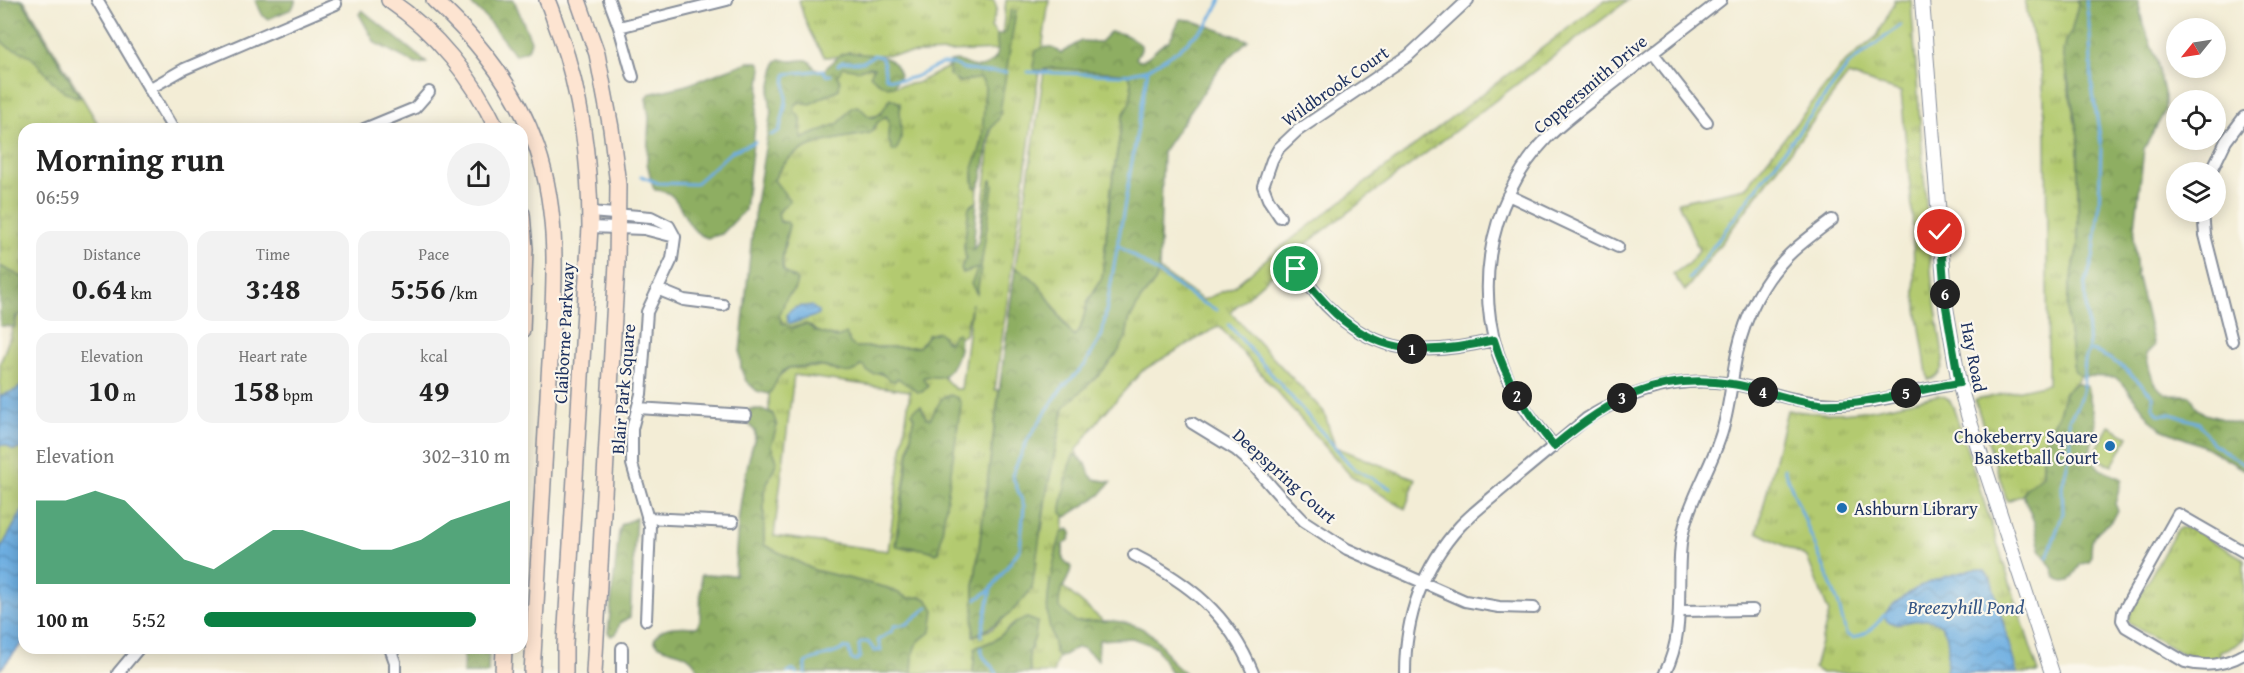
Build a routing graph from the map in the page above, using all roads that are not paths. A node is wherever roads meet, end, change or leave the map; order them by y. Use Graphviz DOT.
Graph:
graph roads {
  1 [pos="97,0"];
  2 [pos="389,0"];
  3 [pos="434,0"];
  4 [pos="547,0"];
  5 [pos="578,0"];
  6 [pos="609,0"];
  7 [pos="727,0"];
  8 [pos="1468,0"];
  9 [pos="1721,0"];
  10 [pos="1922,0"];
  11 [pos="336,4"];
  12 [pos="619,27"];
  13 [pos="1653,53"];
  14 [pos="633,77"];
  15 [pos="149,89"];
  16 [pos="429,92"];
  17 [pos="2244,117"];
  18 [pos="1707,122"];
  19 [pos="169,123"];
  20 [pos="378,123"];
  21 [pos="494,123"];
  22 [pos="526,123"];
  23 [pos="528,128"];
  24 [pos="2216,162"];
  25 [pos="1508,195"];
  26 [pos="1280,217"];
  27 [pos="590,220"];
  28 [pos="617,220"];
  29 [pos="1832,220"];
  30 [pos="2204,222"];
  31 [pos="1618,247"];
  32 [pos="1296,269"];
  33 [pos="657,289"];
  34 [pos="723,305"];
  35 [pos="1494,340"];
  36 [pos="2232,341"];
  37 [pos="1959,383"];
  38 [pos="1732,384"];
  39 [pos="638,408"];
  40 [pos="746,415"];
  41 [pos="1192,423"];
  42 [pos="1554,446"];
  43 [pos="647,518"];
  44 [pos="733,522"];
  45 [pos="2244,552"];
  46 [pos="1134,555"];
  47 [pos="1422,583"];
  48 [pos="1534,608"];
  49 [pos="1753,610"];
  50 [pos="1680,611"];
  51 [pos="646,620"];
  52 [pos="622,648"];
  53 [pos="134,654"];
  54 [pos="392,654"];
  55 [pos="504,654"];
  56 [pos="2244,654"];
  57 [pos="118,673"];
  58 [pos="395,673"];
  59 [pos="503,673"];
  60 [pos="532,673"];
  61 [pos="565,673"];
  62 [pos="594,673"];
  63 [pos="622,673"];
  64 [pos="1253,673"];
  65 [pos="1405,673"];
  66 [pos="1665,673"];
  67 [pos="2052,673"];
  1 -- 15 [label="street"];
  2 -- 21 [label="main road"];
  3 -- 22 [label="main road"];
  4 -- 27 [label="main road, Claiborne Parkway"];
  5 -- 28 [label="main road"];
  6 -- 12 [label="street"];
  7 -- 12 [label="street"];
  8 -- 26 [label="street, Wildbrook Court"];
  9 -- 13 [label="street, Coppersmith Drive"];
  10 -- 37 [label="street, Hay Road"];
  11 -- 15 [label="street"];
  12 -- 14 [label="street"];
  13 -- 18 [label="street"];
  13 -- 25 [label="street, Coppersmith Drive"];
  15 -- 19 [label="street"];
  16 -- 20 [label="street"];
  17 -- 24 [label="street"];
  23 -- 60 [label="main road"];
  25 -- 31 [label="street"];
  25 -- 35 [label="street, Coppersmith Drive"];
  27 -- 28 [label="street, Blair Park Square"];
  27 -- 61 [label="main road, Claiborne Parkway"];
  28 -- 33 [label="street, Blair Park Square"];
  28 -- 62 [label="main road"];
  29 -- 38 [label="street"];
  30 -- 36 [label="street"];
  32 -- 35 [label="street"];
  33 -- 34 [label="street"];
  33 -- 39 [label="street, Blair Park Square"];
  35 -- 42 [label="street, Coppersmith Drive"];
  37 -- 38 [label="street"];
  37 -- 67 [label="street, Hay Road"];
  38 -- 42 [label="street"];
  38 -- 50 [label="street"];
  39 -- 40 [label="street"];
  39 -- 43 [label="street, Blair Park Square"];
  41 -- 47 [label="street, Deepspring Court"];
  42 -- 47 [label="street"];
  43 -- 44 [label="street"];
  43 -- 51 [label="street, Blair Park Square"];
  45 -- 56 [label="street"];
  46 -- 64 [label="street"];
  47 -- 48 [label="street, Deepspring Court"];
  47 -- 65 [label="street"];
  49 -- 50 [label="street"];
  50 -- 66 [label="street"];
  52 -- 63 [label="street"];
  53 -- 57 [label="street"];
  54 -- 58 [label="street"];
  55 -- 59 [label="main road"];
}
